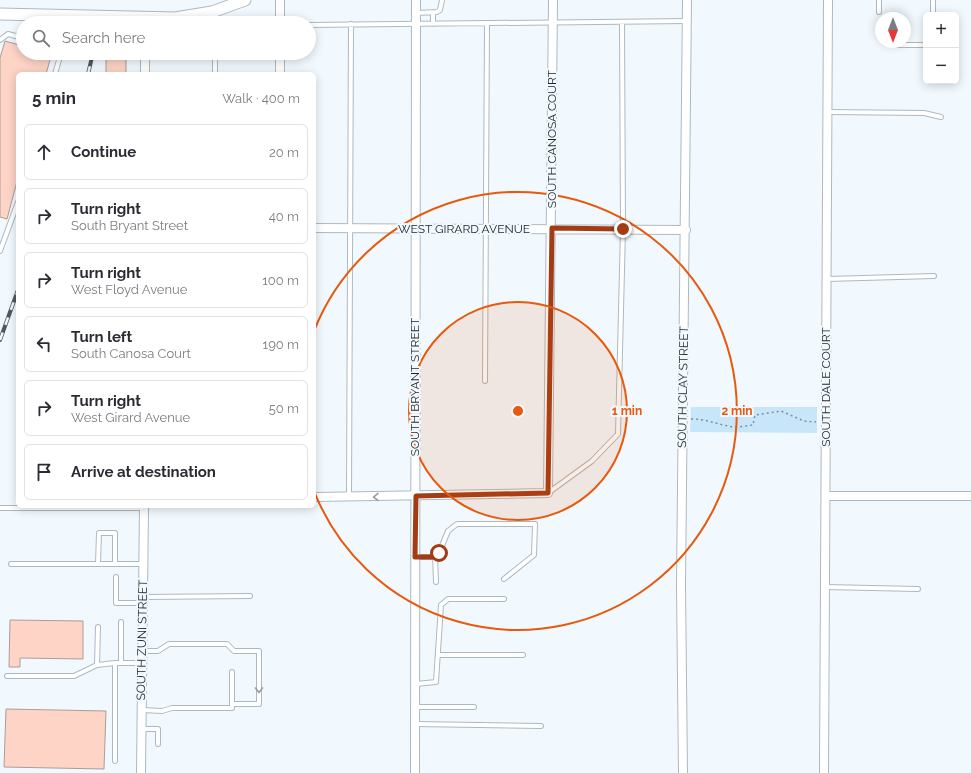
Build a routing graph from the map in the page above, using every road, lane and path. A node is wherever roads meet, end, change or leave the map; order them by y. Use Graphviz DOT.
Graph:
graph roads {
  1 [pos="280,0"];
  2 [pos="416,0"];
  3 [pos="442,0"];
  4 [pos="553,0"];
  5 [pos="687,0"];
  6 [pos="828,0"];
  7 [pos="879,0"];
  8 [pos="933,0"];
  9 [pos="239,1"];
  10 [pos="879,12"];
  11 [pos="933,12"];
  12 [pos="416,13"];
  13 [pos="433,13"];
  14 [pos="0,14"];
  15 [pos="27,16"];
  16 [pos="194,16"];
  17 [pos="280,16"];
  18 [pos="687,21"];
  19 [pos="622,22"];
  20 [pos="487,23"];
  21 [pos="351,24"];
  22 [pos="416,24"];
  23 [pos="433,24"];
  24 [pos="553,24"];
  25 [pos="316,25"];
  26 [pos="16,36"];
  27 [pos="0,40"];
  28 [pos="911,45"];
  29 [pos="923,45"];
  30 [pos="59,60"];
  31 [pos="145,60"];
  32 [pos="215,60"];
  33 [pos="280,60"];
  34 [pos="56,72"];
  35 [pos="145,72"];
  36 [pos="215,72"];
  37 [pos="280,72"];
  38 [pos="828,112"];
  39 [pos="941,117"];
  40 [pos="16,207"];
  41 [pos="316,228"];
  42 [pos="350,228"];
  43 [pos="552,228"];
  44 [pos="416,229"];
  45 [pos="486,229"];
  46 [pos="623,229"];
  47 [pos="686,230"];
  48 [pos="0,251"];
  49 [pos="934,276"];
  50 [pos="827,280"];
  51 [pos="485,381"];
  52 [pos="683,419"];
  53 [pos="826,422"];
  54 [pos="548,493"];
  55 [pos="416,496"];
  56 [pos="826,496"];
  57 [pos="971,496"];
  58 [pos="316,497"];
  59 [pos="350,497"];
  60 [pos="0,508"];
  61 [pos="16,508"];
  62 [pos="144,508"];
  63 [pos="435,555"];
  64 [pos="415,557"];
  65 [pos="11,564"];
  66 [pos="98,564"];
  67 [pos="115,564"];
  68 [pos="143,564"];
  69 [pos="116,577"];
  70 [pos="504,580"];
  71 [pos="436,582"];
  72 [pos="825,587"];
  73 [pos="918,589"];
  74 [pos="250,596"];
  75 [pos="504,599"];
  76 [pos="143,600"];
  77 [pos="121,622"];
  78 [pos="98,627"];
  79 [pos="142,651"];
  80 [pos="438,655"];
  81 [pos="523,655"];
  82 [pos="115,663"];
  83 [pos="121,663"];
  84 [pos="142,663"];
  85 [pos="97,665"];
  86 [pos="232,672"];
  87 [pos="7,676"];
  88 [pos="415,684"];
  89 [pos="232,704"];
  90 [pos="415,707"];
  91 [pos="474,707"];
  92 [pos="142,710"];
  93 [pos="415,724"];
  94 [pos="541,726"];
  95 [pos="141,729"];
  96 [pos="158,744"];
  97 [pos="114,761"];
  98 [pos="141,773"];
  99 [pos="415,773"];
  100 [pos="682,773"];
  101 [pos="824,773"];
  1 -- 17 [label="street"];
  2 -- 12 [label="street, SOUTH BRYANT STREET"];
  3 -- 13 [label="lane"];
  4 -- 24 [label="street, SOUTH CANOSA COURT"];
  5 -- 18 [label="street, SOUTH CLAY STREET"];
  6 -- 38 [label="street, SOUTH DALE COURT"];
  7 -- 10 [label="lane"];
  8 -- 11 [label="lane"];
  9 -- 16 [label="street"];
  12 -- 13 [label="lane"];
  12 -- 22 [label="street, SOUTH BRYANT STREET"];
  13 -- 23 [label="lane"];
  14 -- 15 [label="street"];
  18 -- 19 [label="lane"];
  18 -- 47 [label="street, SOUTH CLAY STREET"];
  19 -- 24 [label="lane"];
  19 -- 46 [label="lane"];
  20 -- 23 [label="lane"];
  20 -- 24 [label="lane"];
  20 -- 45 [label="lane"];
  21 -- 22 [label="lane"];
  21 -- 25 [label="lane"];
  21 -- 42 [label="lane"];
  22 -- 23 [label="lane"];
  22 -- 44 [label="street, SOUTH BRYANT STREET"];
  24 -- 43 [label="street, SOUTH CANOSA COURT"];
  26 -- 27 [label="lane"];
  28 -- 29 [label="lane"];
  30 -- 34 [label="lane"];
  31 -- 35 [label="street"];
  32 -- 36 [label="lane"];
  33 -- 37 [label="street"];
  38 -- 39 [label="lane"];
  38 -- 50 [label="street, SOUTH DALE COURT"];
  40 -- 48 [label="lane"];
  41 -- 42 [label="street, WEST GIRARD AVENUE"];
  42 -- 44 [label="street, WEST GIRARD AVENUE"];
  42 -- 59 [label="lane"];
  43 -- 45 [label="street, WEST GIRARD AVENUE"];
  43 -- 46 [label="street, WEST GIRARD AVENUE"];
  43 -- 54 [label="street, SOUTH CANOSA COURT"];
  44 -- 45 [label="street, WEST GIRARD AVENUE"];
  44 -- 55 [label="street, SOUTH BRYANT STREET"];
  45 -- 51 [label="lane"];
  46 -- 47 [label="street, WEST GIRARD AVENUE"];
  46 -- 54 [label="lane"];
  47 -- 52 [label="street, SOUTH CLAY STREET"];
  49 -- 50 [label="lane"];
  50 -- 53 [label="street, SOUTH DALE COURT"];
  52 -- 53 [label="path"];
  52 -- 100 [label="street, SOUTH CLAY STREET"];
  53 -- 56 [label="street, SOUTH DALE COURT"];
  54 -- 55 [label="street"];
  55 -- 59 [label="street, one-way"];
  55 -- 64 [label="street, SOUTH BRYANT STREET"];
  56 -- 57 [label="street"];
  56 -- 72 [label="street, SOUTH DALE COURT"];
  58 -- 59 [label="street"];
  60 -- 61 [label="lane"];
  62 -- 68 [label="street, SOUTH ZUNI STREET"];
  63 -- 64 [label="lane"];
  63 -- 70 [label="lane"];
  63 -- 71 [label="lane"];
  64 -- 88 [label="street, SOUTH BRYANT STREET"];
  65 -- 66 [label="lane"];
  66 -- 67 [label="lane"];
  66 -- 67 [label="lane"];
  67 -- 68 [label="lane"];
  68 -- 76 [label="street, SOUTH ZUNI STREET"];
  69 -- 76 [label="lane"];
  72 -- 73 [label="lane"];
  72 -- 101 [label="street, SOUTH DALE COURT"];
  74 -- 76 [label="lane"];
  75 -- 80 [label="lane"];
  76 -- 79 [label="street, SOUTH ZUNI STREET"];
  77 -- 83 [label="lane"];
  78 -- 85 [label="lane"];
  79 -- 84 [label="street, SOUTH ZUNI STREET"];
  79 -- 89 [label="lane, one-way"];
  80 -- 81 [label="lane"];
  80 -- 88 [label="lane"];
  82 -- 83 [label="lane"];
  82 -- 85 [label="lane"];
  82 -- 97 [label="lane"];
  83 -- 84 [label="lane"];
  84 -- 92 [label="street, SOUTH ZUNI STREET"];
  85 -- 87 [label="lane"];
  86 -- 89 [label="lane"];
  88 -- 90 [label="street, SOUTH BRYANT STREET"];
  89 -- 92 [label="lane"];
  90 -- 91 [label="lane"];
  90 -- 93 [label="street, SOUTH BRYANT STREET"];
  92 -- 95 [label="street, SOUTH ZUNI STREET"];
  93 -- 94 [label="lane"];
  93 -- 99 [label="street, SOUTH BRYANT STREET"];
  95 -- 96 [label="lane"];
  95 -- 98 [label="street, SOUTH ZUNI STREET"];
}
